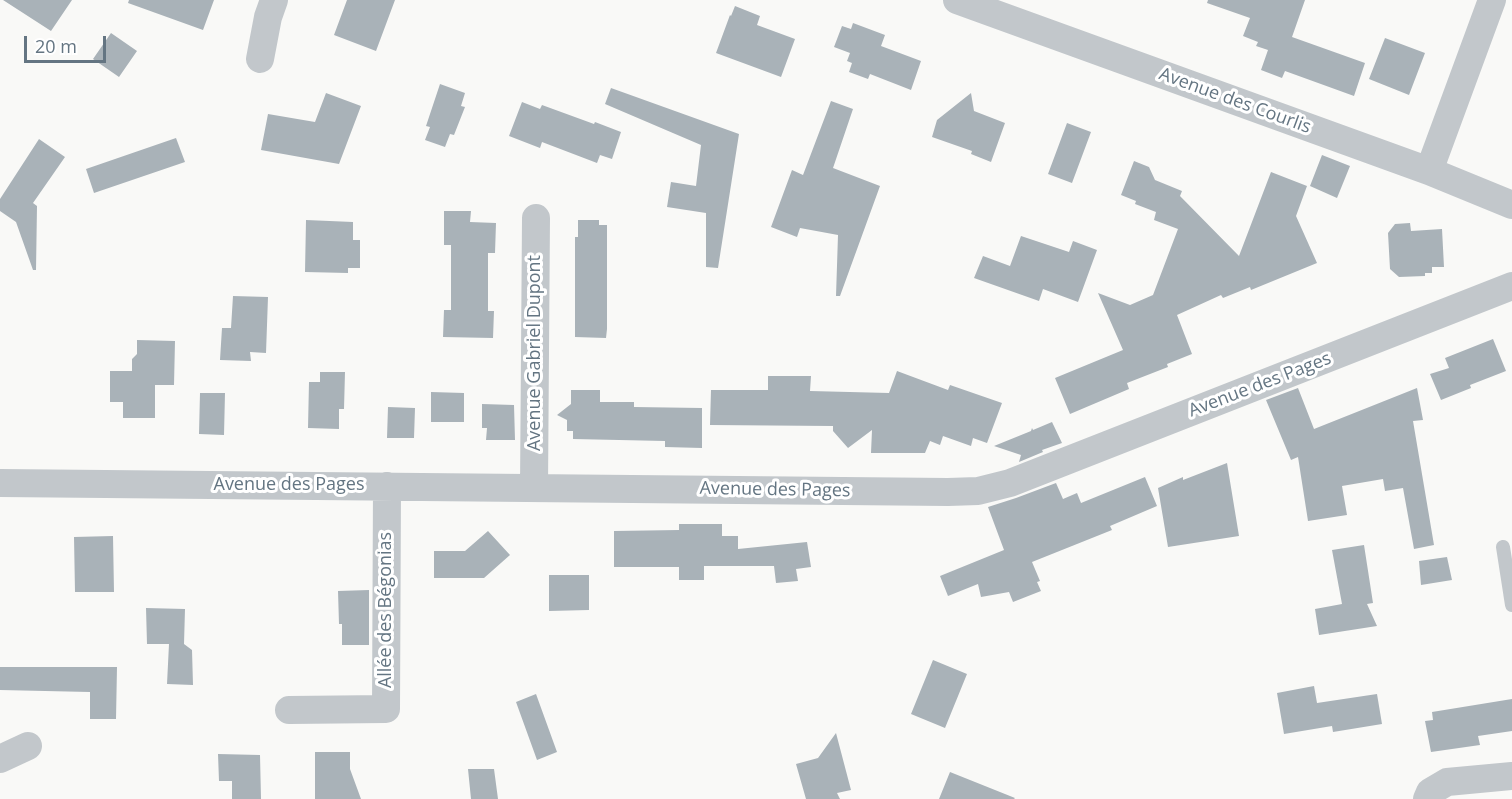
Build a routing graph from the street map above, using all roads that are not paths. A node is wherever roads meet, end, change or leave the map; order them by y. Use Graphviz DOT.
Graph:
graph roads {
  1 [pos="274,0"];
  2 [pos="957,0"];
  3 [pos="1492,0"];
  4 [pos="260,59"];
  5 [pos="1429,171"];
  6 [pos="1512,205"];
  7 [pos="536,218"];
  8 [pos="1512,286"];
  9 [pos="0,483"];
  10 [pos="387,486"];
  11 [pos="534,487"];
  12 [pos="1503,547"];
  13 [pos="1512,605"];
  14 [pos="289,710"];
  15 [pos="28,747"];
  16 [pos="0,759"];
  17 [pos="1512,776"];
  18 [pos="1427,799"];
  1 -- 4 [label="street"];
  2 -- 5 [label="street, Avenue des Courlis"];
  3 -- 5 [label="street"];
  5 -- 6 [label="street, Avenue des Courlis"];
  7 -- 11 [label="street, Avenue Gabriel Dupont"];
  8 -- 11 [label="street, Avenue des Pages"];
  9 -- 10 [label="street, Avenue des Pages"];
  10 -- 11 [label="street, Avenue des Pages"];
  10 -- 14 [label="street, Allée des Bégonias"];
  12 -- 13 [label="lane"];
  15 -- 16 [label="street"];
  17 -- 18 [label="street"];
}
